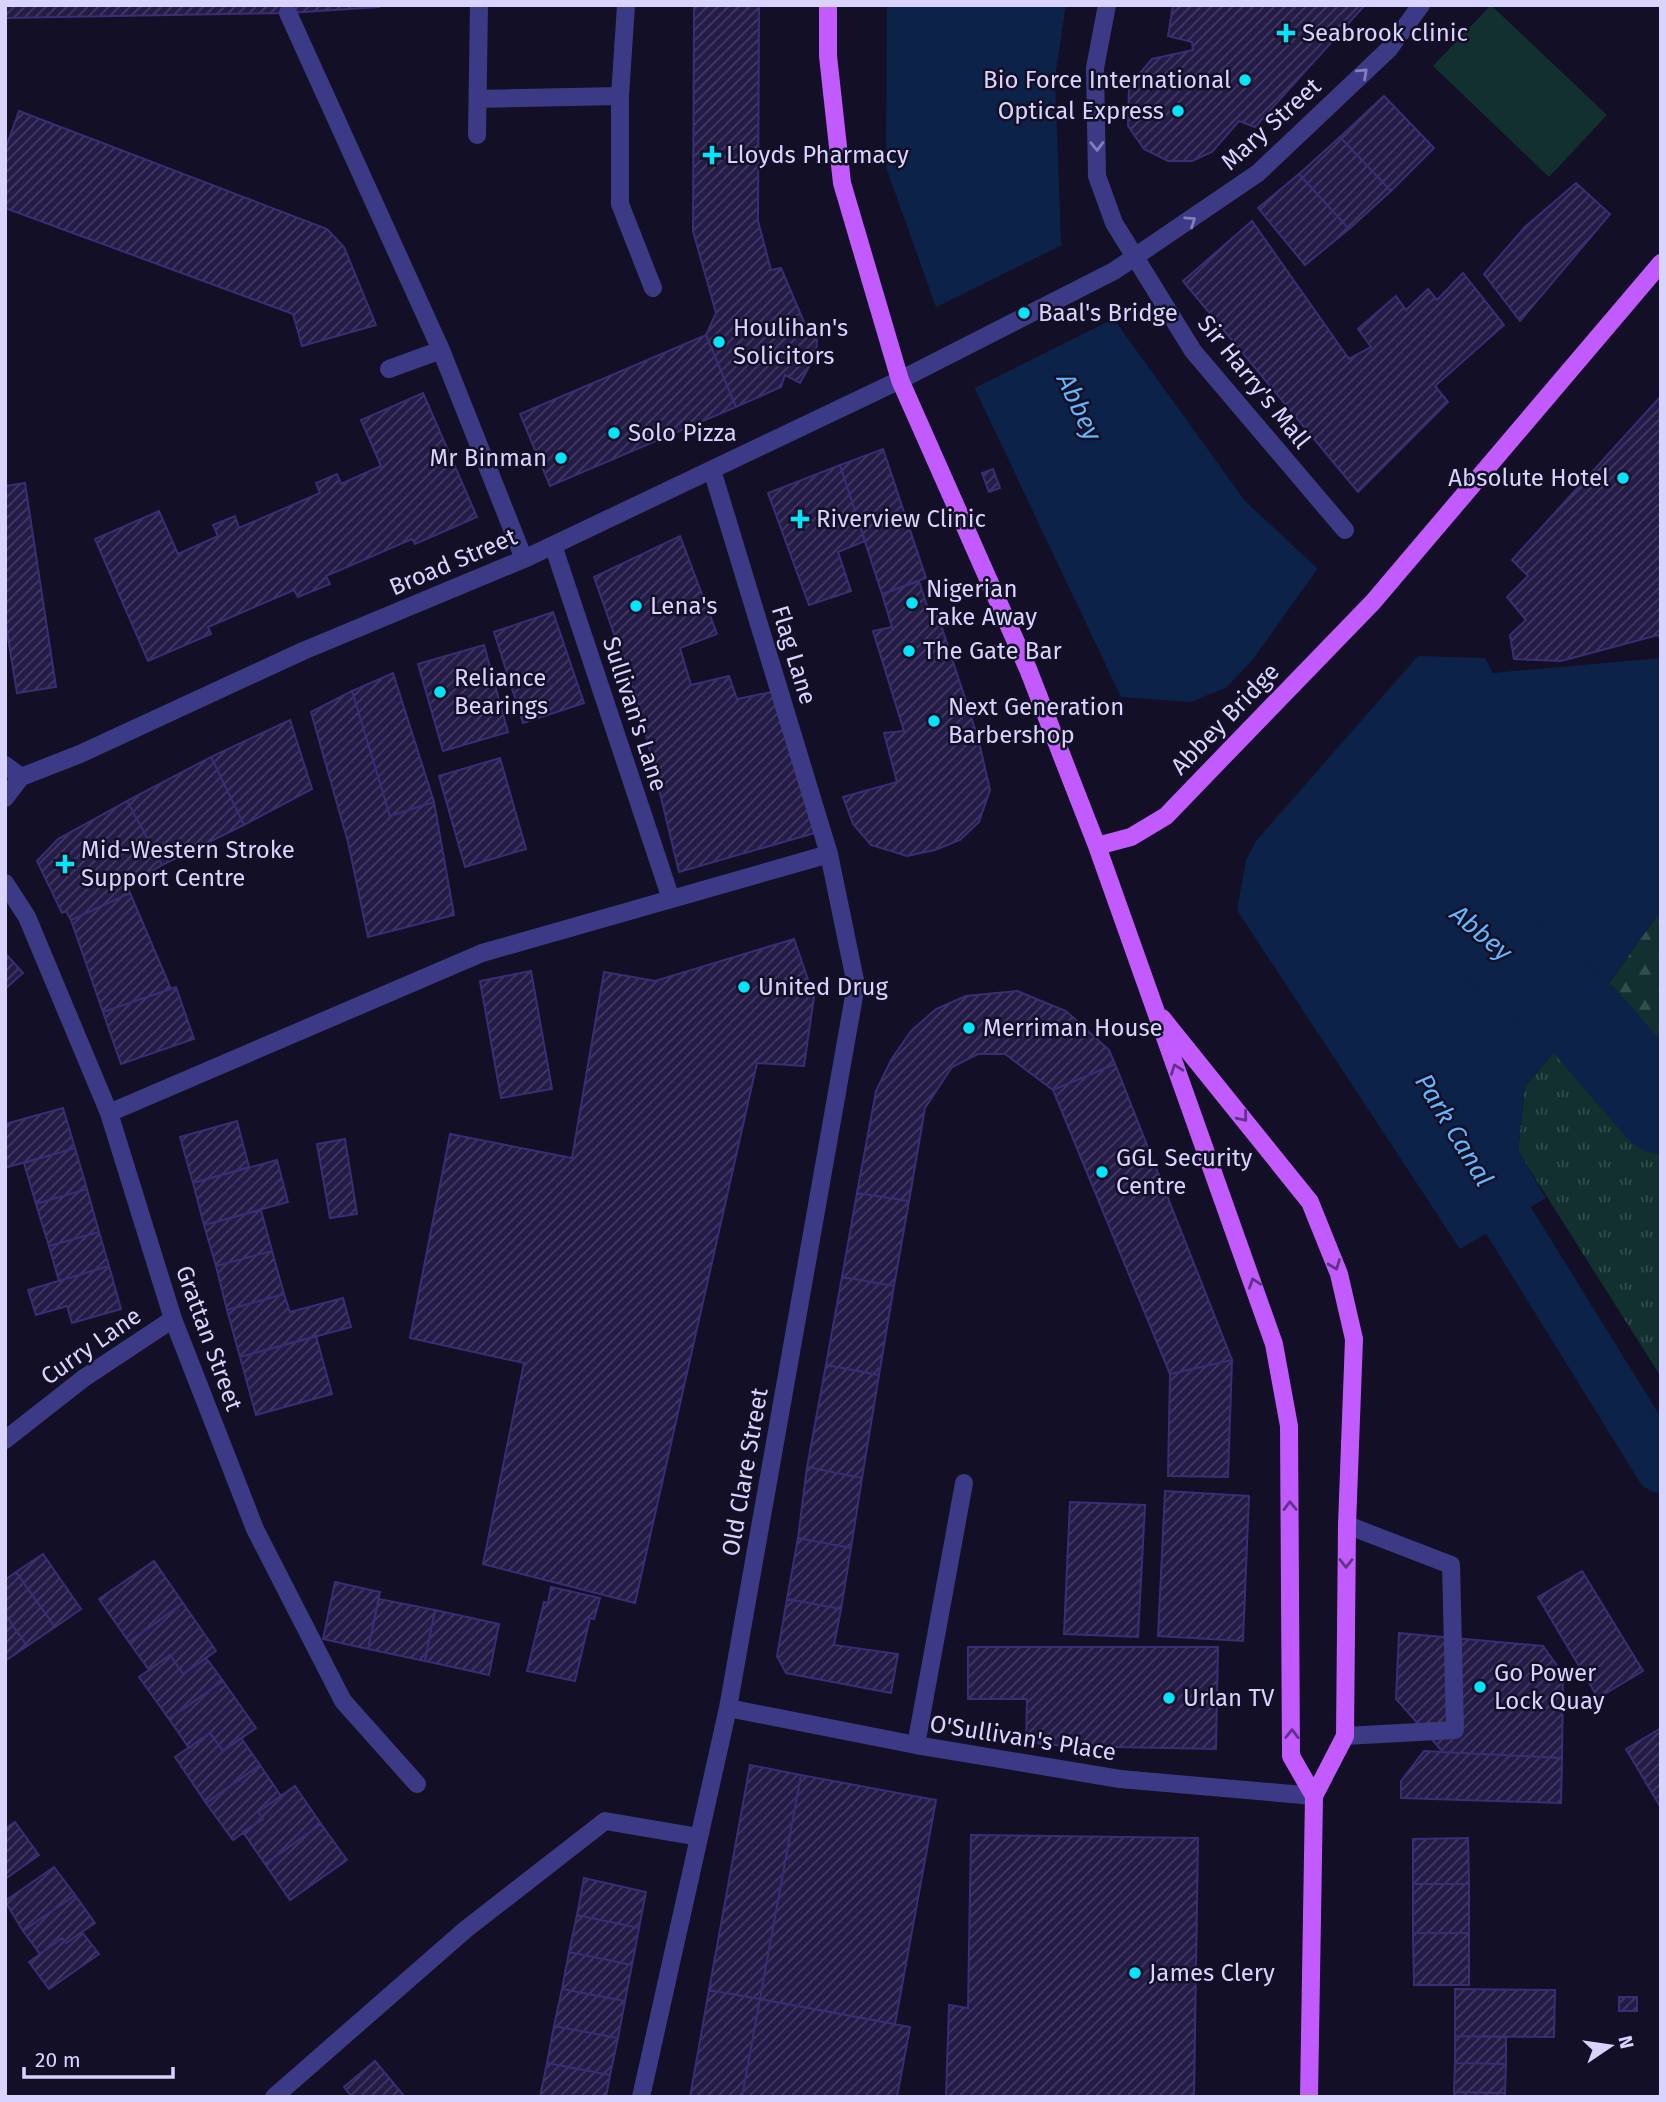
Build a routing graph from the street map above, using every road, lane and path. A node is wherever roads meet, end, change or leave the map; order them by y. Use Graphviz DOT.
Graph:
graph roads {
  1 [pos="479,5"];
  2 [pos="626,5"];
  3 [pos="828,5"];
  4 [pos="1107,5"];
  5 [pos="1421,5"];
  6 [pos="288,13"];
  7 [pos="620,96"];
  8 [pos="478,99"];
  9 [pos="477,135"];
  10 [pos="1133,257"];
  11 [pos="1661,263"];
  12 [pos="653,288"];
  13 [pos="441,350"];
  14 [pos="390,369"];
  15 [pos="900,380"];
  16 [pos="712,470"];
  17 [pos="1345,530"];
  18 [pos="553,545"];
  19 [pos="524,559"];
  20 [pos="5,765"];
  21 [pos="21,777"];
  22 [pos="5,798"];
  23 [pos="1097,846"];
  24 [pos="829,854"];
  25 [pos="5,883"];
  26 [pos="671,899"];
  27 [pos="1154,1007"];
  28 [pos="108,1113"];
  29 [pos="173,1319"];
  30 [pos="5,1440"];
  31 [pos="964,1483"];
  32 [pos="1346,1525"];
  33 [pos="728,1708"];
  34 [pos="1345,1736"];
  35 [pos="916,1745"];
  36 [pos="417,1784"];
  37 [pos="1314,1796"];
  38 [pos="699,1837"];
  39 [pos="274,2097"];
  40 [pos="641,2097"];
  41 [pos="1309,2097"];
  1 -- 8 [label="street"];
  2 -- 7 [label="street"];
  3 -- 15 [label="main road"];
  4 -- 10 [label="street, Sir Harry's Mall, one-way"];
  10 -- 5 [label="street, Mary Street, one-way"];
  6 -- 13 [label="street"];
  7 -- 8 [label="street"];
  7 -- 12 [label="street"];
  8 -- 9 [label="street"];
  10 -- 15 [label="street"];
  10 -- 17 [label="street, Sir Harry's Mall"];
  11 -- 23 [label="main road, Abbey Bridge"];
  13 -- 14 [label="street"];
  13 -- 19 [label="street"];
  15 -- 16 [label="street, Broad Street"];
  15 -- 23 [label="main road"];
  16 -- 18 [label="street, Broad Street"];
  16 -- 24 [label="street, Flag Lane"];
  18 -- 19 [label="street, Broad Street"];
  18 -- 26 [label="street, Sullivan's Lane"];
  19 -- 21 [label="street, Broad Street"];
  20 -- 21 [label="street"];
  21 -- 22 [label="street"];
  23 -- 27 [label="main road"];
  24 -- 26 [label="street"];
  24 -- 33 [label="street, Old Clare Street"];
  25 -- 28 [label="street, Grattan Street"];
  26 -- 28 [label="street"];
  27 -- 32 [label="main road, one-way"];
  37 -- 27 [label="main road, one-way"];
  28 -- 29 [label="street, Grattan Street"];
  29 -- 30 [label="street, Curry Lane"];
  29 -- 36 [label="street, Grattan Street"];
  31 -- 35 [label="street"];
  32 -- 34 [label="main road, one-way"];
  32 -- 34 [label="street"];
  33 -- 35 [label="street, O'Sullivan's Place"];
  33 -- 38 [label="street, Old Clare Street"];
  34 -- 37 [label="main road"];
  35 -- 37 [label="street, O'Sullivan's Place"];
  37 -- 41 [label="main road"];
  38 -- 39 [label="street"];
  38 -- 40 [label="street, Old Clare Street"];
}
